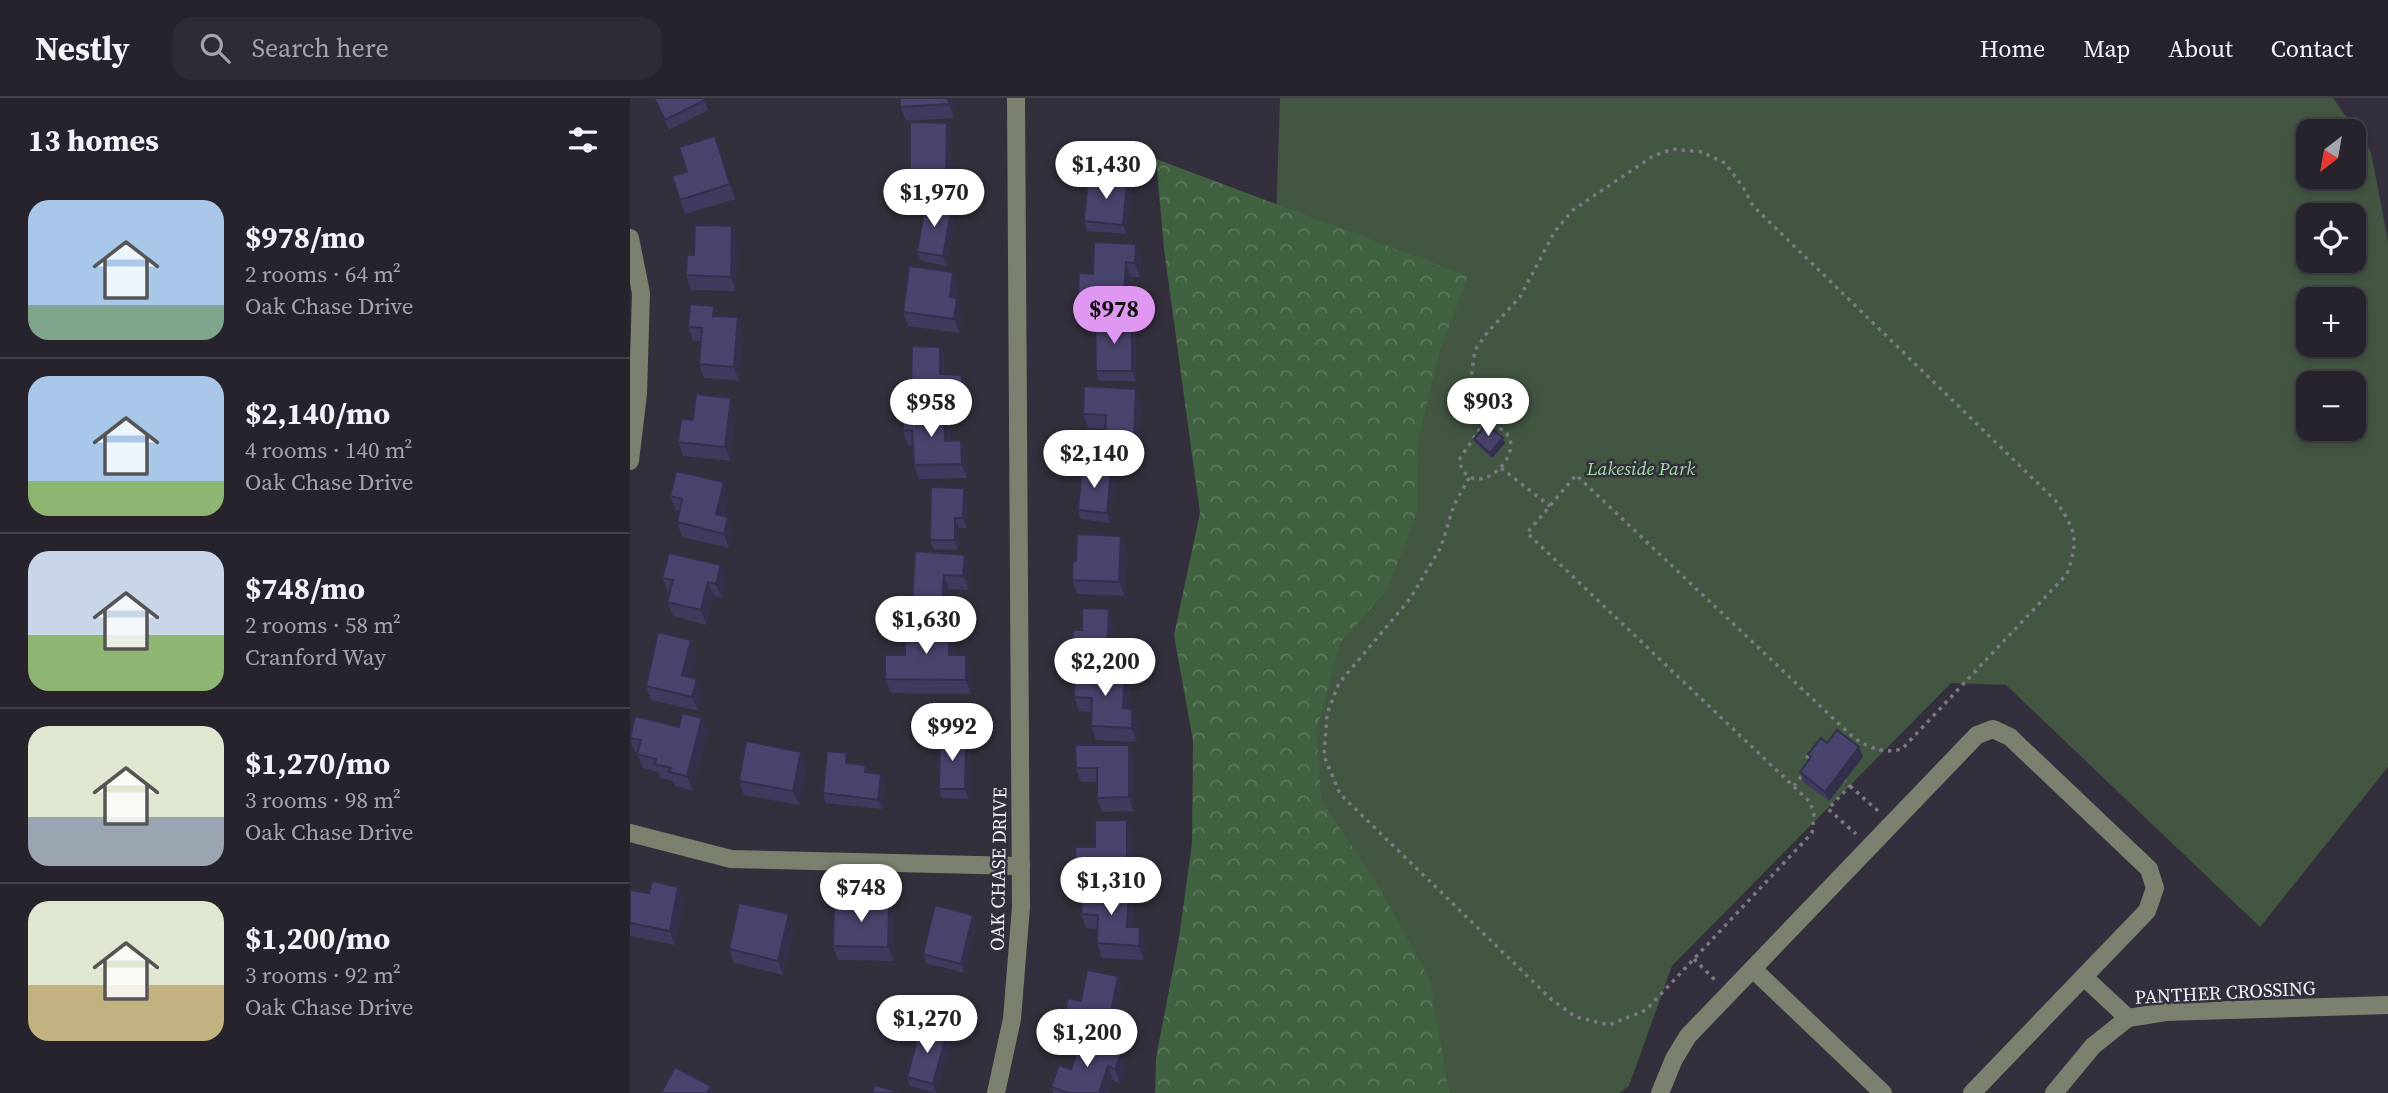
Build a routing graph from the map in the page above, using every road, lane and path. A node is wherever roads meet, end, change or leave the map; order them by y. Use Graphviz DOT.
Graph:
graph roads {
  1 [pos="1016,98"];
  2 [pos="630,238"];
  3 [pos="1483,424"];
  4 [pos="630,461"];
  5 [pos="1501,468"];
  6 [pos="1469,478"];
  7 [pos="1550,506"];
  8 [pos="1846,731"];
  9 [pos="1840,737"];
  10 [pos="1826,743"];
  11 [pos="1811,750"];
  12 [pos="1821,759"];
  13 [pos="1840,777"];
  14 [pos="1794,786"];
  15 [pos="1850,786"];
  16 [pos="1880,813"];
  17 [pos="630,832"];
  18 [pos="1857,836"];
  19 [pos="1021,866"];
  20 [pos="1694,959"];
  21 [pos="1754,970"];
  22 [pos="2084,976"];
  23 [pos="1718,982"];
  24 [pos="2388,1005"];
  25 [pos="2128,1018"];
  26 [pos="996,1093"];
  27 [pos="1660,1093"];
  28 [pos="1883,1093"];
  29 [pos="1972,1093"];
  30 [pos="2054,1093"];
  1 -- 19 [label="street, OAK CHASE DRIVE"];
  2 -- 4 [label="street"];
  3 -- 5 [label="path"];
  3 -- 6 [label="path"];
  3 -- 8 [label="path"];
  5 -- 6 [label="path"];
  5 -- 7 [label="path"];
  6 -- 20 [label="path"];
  7 -- 8 [label="path"];
  7 -- 14 [label="path"];
  8 -- 9 [label="path"];
  10 -- 11 [label="path"];
  11 -- 12 [label="path"];
  11 -- 14 [label="path"];
  13 -- 15 [label="path"];
  14 -- 20 [label="path"];
  15 -- 16 [label="path"];
  15 -- 18 [label="path"];
  17 -- 19 [label="street"];
  19 -- 26 [label="street, OAK CHASE DRIVE"];
  20 -- 23 [label="path"];
  21 -- 22 [label="street"];
  21 -- 27 [label="street"];
  21 -- 28 [label="street"];
  22 -- 25 [label="street"];
  22 -- 29 [label="street"];
  24 -- 25 [label="street, PANTHER CROSSING"];
  25 -- 30 [label="street, PANTHER CROSSING"];
}
